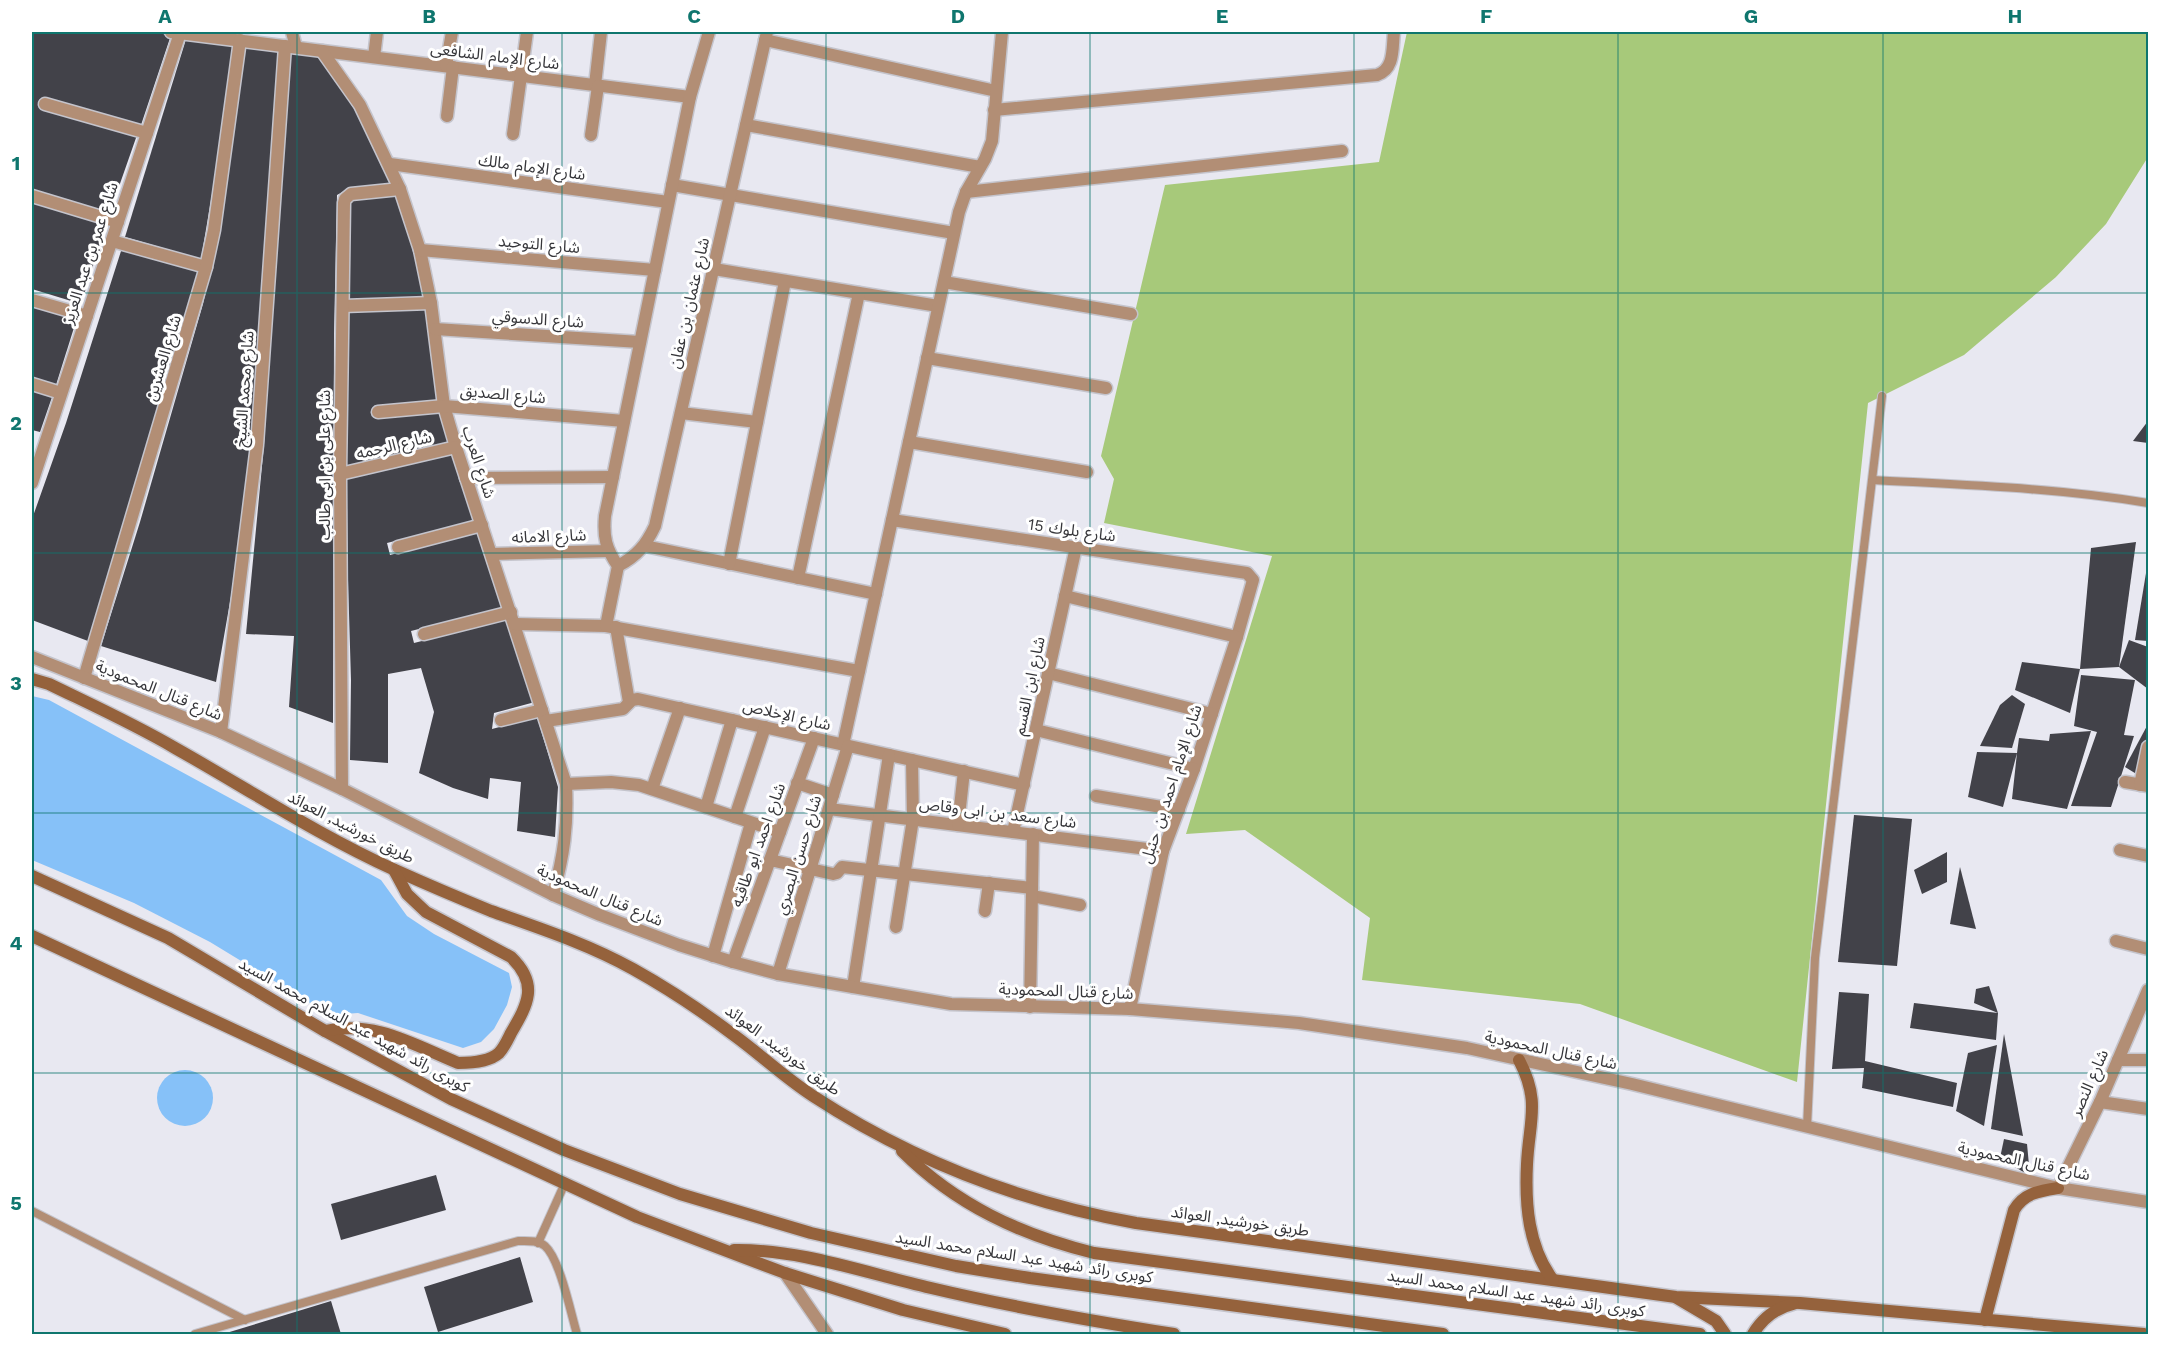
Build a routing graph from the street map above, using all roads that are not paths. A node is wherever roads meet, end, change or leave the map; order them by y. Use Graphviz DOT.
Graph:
graph roads {
  1 [pos="176,32"];
  2 [pos="292,32"];
  3 [pos="377,32"];
  4 [pos="452,32"];
  5 [pos="527,32"];
  6 [pos="601,32"];
  7 [pos="709,32"];
  8 [pos="1002,32"];
  9 [pos="1394,32"];
  10 [pos="766,36"];
  11 [pos="240,40"];
  12 [pos="290,47"];
  13 [pos="322,51"];
  14 [pos="374,57"];
  15 [pos="450,67"];
  16 [pos="521,76"];
  17 [pos="596,85"];
  18 [pos="996,91"];
  19 [pos="690,97"];
  20 [pos="45,104"];
  21 [pos="994,110"];
  22 [pos="447,116"];
  23 [pos="746,124"];
  24 [pos="147,133"];
  25 [pos="513,134"];
  26 [pos="591,135"];
  27 [pos="1342,151"];
  28 [pos="390,164"];
  29 [pos="980,167"];
  30 [pos="672,185"];
  31 [pos="400,189"];
  32 [pos="966,192"];
  33 [pos="730,194"];
  34 [pos="32,196"];
  35 [pos="669,202"];
  36 [pos="118,222"];
  37 [pos="954,233"];
  38 [pos="112,241"];
  39 [pos="420,250"];
  40 [pos="206,267"];
  41 [pos="714,269"];
  42 [pos="655,270"];
  43 [pos="785,281"];
  44 [pos="944,282"];
  45 [pos="859,292"];
  46 [pos="32,300"];
  47 [pos="431,303"];
  48 [pos="343,306"];
  49 [pos="939,306"];
  50 [pos="1131,314"];
  51 [pos="87,316"];
  52 [pos="435,329"];
  53 [pos="640,342"];
  54 [pos="927,358"];
  55 [pos="32,384"];
  56 [pos="1106,388"];
  57 [pos="61,393"];
  58 [pos="1882,396"];
  59 [pos="444,406"];
  60 [pos="378,412"];
  61 [pos="681,413"];
  62 [pos="624,421"];
  63 [pos="757,423"];
  64 [pos="909,442"];
  65 [pos="456,447"];
  66 [pos="1087,472"];
  67 [pos="339,474"];
  68 [pos="613,477"];
  69 [pos="466,478"];
  70 [pos="1873,480"];
  71 [pos="32,483"];
  72 [pos="2148,503"];
  73 [pos="892,520"];
  74 [pos="482,525"];
  75 [pos="645,546"];
  76 [pos="398,547"];
  77 [pos="1076,548"];
  78 [pos="608,551"];
  79 [pos="492,554"];
  80 [pos="729,564"];
  81 [pos="618,566"];
  82 [pos="1247,573"];
  83 [pos="798,578"];
  84 [pos="876,594"];
  85 [pos="1065,596"];
  86 [pos="513,618"];
  87 [pos="611,626"];
  88 [pos="423,634"];
  89 [pos="1237,637"];
  90 [pos="32,657"];
  91 [pos="859,671"];
  92 [pos="1048,673"];
  93 [pos="84,678"];
  94 [pos="32,679"];
  95 [pos="629,702"];
  96 [pos="680,708"];
  97 [pos="1212,714"];
  98 [pos="544,716"];
  99 [pos="501,720"];
  100 [pos="732,720"];
  101 [pos="765,727"];
  102 [pos="1036,730"];
  103 [pos="220,732"];
  104 [pos="814,738"];
  105 [pos="846,745"];
  106 [pos="2148,747"];
  107 [pos="889,755"];
  108 [pos="912,760"];
  109 [pos="1194,769"];
  110 [pos="964,771"];
  111 [pos="2125,782"];
  112 [pos="797,783"];
  113 [pos="566,784"];
  114 [pos="1024,785"];
  115 [pos="2144,785"];
  116 [pos="342,789"];
  117 [pos="652,789"];
  118 [pos="833,795"];
  119 [pos="1096,796"];
  120 [pos="706,807"];
  121 [pos="829,809"];
  122 [pos="1179,810"];
  123 [pos="880,815"];
  124 [pos="735,817"];
  125 [pos="913,819"];
  126 [pos="751,823"];
  127 [pos="958,825"];
  128 [pos="780,832"];
  129 [pos="1014,832"];
  130 [pos="1033,834"];
  131 [pos="2120,850"];
  132 [pos="1163,851"];
  133 [pos="2148,856"];
  134 [pos="770,860"];
  135 [pos="810,869"];
  136 [pos="394,870"];
  137 [pos="871,870"];
  138 [pos="904,873"];
  139 [pos="32,876"];
  140 [pos="989,883"];
  141 [pos="1032,892"];
  142 [pos="553,895"];
  143 [pos="1080,906"];
  144 [pos="985,910"];
  145 [pos="896,927"];
  146 [pos="32,936"];
  147 [pos="2116,941"];
  148 [pos="2148,949"];
  149 [pos="713,956"];
  150 [pos="734,962"];
  151 [pos="778,974"];
  152 [pos="854,987"];
  153 [pos="2148,990"];
  154 [pos="1030,1007"];
  155 [pos="1130,1010"];
  156 [pos="325,1031"];
  157 [pos="1519,1060"];
  158 [pos="2118,1060"];
  159 [pos="2148,1060"];
  160 [pos="2100,1102"];
  161 [pos="2148,1108"];
  162 [pos="1807,1127"];
  163 [pos="894,1143"];
  164 [pos="565,1183"];
  165 [pos="2058,1188"];
  166 [pos="2148,1202"];
  167 [pos="32,1211"];
  168 [pos="538,1243"];
  169 [pos="726,1251"];
  170 [pos="785,1273"];
  171 [pos="1553,1280"];
  172 [pos="1676,1297"];
  173 [pos="1800,1302"];
  174 [pos="245,1320"];
  175 [pos="1985,1320"];
  176 [pos="1684,1333"];
  177 [pos="195,1335"];
  178 [pos="577,1335"];
  179 [pos="827,1335"];
  180 [pos="1005,1335"];
  181 [pos="1174,1335"];
  182 [pos="1443,1335"];
  183 [pos="1700,1335"];
  184 [pos="1725,1335"];
  185 [pos="1753,1335"];
  186 [pos="2144,1335"];
  1 -- 11 [label="street, شارع الإمام الشافعى"];
  1 -- 24 [label="street, شارع عمر بن عبد العزيز"];
  2 -- 12 [label="street"];
  3 -- 14 [label="street"];
  4 -- 15 [label="street"];
  5 -- 16 [label="street"];
  6 -- 17 [label="street"];
  7 -- 19 [label="street"];
  8 -- 18 [label="street, شارع حسن البصري"];
  9 -- 21 [label="street"];
  10 -- 18 [label="street"];
  10 -- 23 [label="street, شارع عثمان بن عفان"];
  11 -- 12 [label="street, شارع الإمام الشافعى"];
  11 -- 40 [label="street, شارع العشرين"];
  12 -- 13 [label="street, شارع الإمام الشافعى"];
  12 -- 103 [label="street, شارع محمد الشيخ"];
  13 -- 14 [label="street, شارع الإمام الشافعى"];
  13 -- 28 [label="street, شارع العرب"];
  14 -- 15 [label="street, شارع الإمام الشافعى"];
  15 -- 16 [label="street, شارع الإمام الشافعى"];
  15 -- 22 [label="street"];
  16 -- 17 [label="street, شارع الإمام الشافعى"];
  16 -- 25 [label="street"];
  17 -- 19 [label="street, شارع الإمام الشافعى"];
  17 -- 26 [label="street"];
  18 -- 21 [label="street, شارع حسن البصري"];
  19 -- 30 [label="street"];
  20 -- 24 [label="street"];
  21 -- 29 [label="street, شارع حسن البصري"];
  23 -- 29 [label="street"];
  23 -- 33 [label="street, شارع عثمان بن عفان"];
  24 -- 36 [label="street, شارع عمر بن عبد العزيز"];
  27 -- 32 [label="street"];
  28 -- 31 [label="street, شارع العرب"];
  28 -- 35 [label="street, شارع الإمام مالك"];
  29 -- 32 [label="street, شارع حسن البصري"];
  30 -- 33 [label="street"];
  30 -- 35 [label="street"];
  31 -- 39 [label="street, شارع العرب"];
  31 -- 48 [label="street, شارع على بن ابى طالب"];
  32 -- 37 [label="street, شارع حسن البصري"];
  33 -- 37 [label="street"];
  33 -- 41 [label="street, شارع عثمان بن عفان"];
  34 -- 36 [label="street"];
  35 -- 42 [label="street"];
  36 -- 38 [label="street, شارع عمر بن عبد العزيز"];
  37 -- 44 [label="street, شارع حسن البصري"];
  38 -- 40 [label="street"];
  38 -- 51 [label="street, شارع عمر بن عبد العزيز"];
  39 -- 42 [label="street, شارع التوحيد"];
  39 -- 47 [label="street, شارع العرب"];
  40 -- 93 [label="street, شارع العشرين"];
  41 -- 43 [label="street"];
  41 -- 61 [label="street, شارع عثمان بن عفان"];
  42 -- 53 [label="street"];
  43 -- 45 [label="street"];
  43 -- 63 [label="street"];
  44 -- 49 [label="street, شارع حسن البصري"];
  44 -- 50 [label="street"];
  45 -- 49 [label="street"];
  45 -- 83 [label="street"];
  46 -- 51 [label="street"];
  47 -- 48 [label="street"];
  47 -- 52 [label="street, شارع العرب"];
  48 -- 67 [label="street, شارع على بن ابى طالب"];
  49 -- 54 [label="street, شارع حسن البصري"];
  51 -- 57 [label="street, شارع عمر بن عبد العزيز"];
  52 -- 53 [label="street, شارع الدسوقي"];
  52 -- 59 [label="street, شارع العرب"];
  53 -- 62 [label="street"];
  54 -- 56 [label="street"];
  54 -- 64 [label="street, شارع حسن البصري"];
  55 -- 57 [label="street"];
  57 -- 71 [label="street, شارع عمر بن عبد العزيز"];
  58 -- 70 [label="lane"];
  59 -- 60 [label="street, شارع الصديق"];
  59 -- 62 [label="street, شارع الصديق"];
  59 -- 65 [label="street, شارع العرب"];
  61 -- 63 [label="street"];
  61 -- 75 [label="street, شارع عثمان بن عفان"];
  62 -- 68 [label="street"];
  63 -- 80 [label="street"];
  64 -- 66 [label="street"];
  64 -- 73 [label="street, شارع حسن البصري"];
  65 -- 67 [label="street, شارع الرحمه"];
  65 -- 69 [label="street, شارع العرب"];
  67 -- 116 [label="street, شارع على بن ابى طالب"];
  68 -- 69 [label="street"];
  68 -- 78 [label="street"];
  69 -- 74 [label="street, شارع العرب"];
  70 -- 72 [label="lane"];
  70 -- 162 [label="lane"];
  73 -- 77 [label="street, شارع بلوك 15"];
  73 -- 84 [label="street, شارع حسن البصري"];
  74 -- 76 [label="street"];
  74 -- 79 [label="street, شارع العرب"];
  75 -- 80 [label="street"];
  75 -- 81 [label="street, شارع عثمان بن عفان"];
  77 -- 82 [label="street, شارع بلوك 15"];
  77 -- 85 [label="street, شارع ابن القسم"];
  78 -- 79 [label="street, شارع الامانه"];
  78 -- 81 [label="street"];
  79 -- 86 [label="street, شارع العرب"];
  80 -- 83 [label="street"];
  81 -- 87 [label="street"];
  82 -- 89 [label="street, شارع الإمام احمد بن حنبل"];
  83 -- 84 [label="street"];
  84 -- 91 [label="street, شارع حسن البصري"];
  85 -- 89 [label="street"];
  85 -- 92 [label="street, شارع ابن القسم"];
  86 -- 87 [label="street"];
  86 -- 88 [label="street"];
  86 -- 98 [label="street, شارع العرب"];
  87 -- 91 [label="street"];
  87 -- 95 [label="street"];
  89 -- 97 [label="street, شارع الإمام احمد بن حنبل"];
  90 -- 93 [label="street, شارع قنال المحمودية"];
  91 -- 105 [label="street, شارع حسن البصري"];
  92 -- 97 [label="street"];
  92 -- 102 [label="street, شارع ابن القسم"];
  93 -- 103 [label="street, شارع قنال المحمودية"];
  94 -- 136 [label="main road, طريق خورشيد, العوائد"];
  95 -- 96 [label="street, شارع الإخلاص"];
  95 -- 98 [label="street, شارع الإخلاص"];
  96 -- 100 [label="street, شارع الإخلاص"];
  96 -- 117 [label="street"];
  97 -- 109 [label="street, شارع الإمام احمد بن حنبل"];
  98 -- 99 [label="street, شارع الإخلاص"];
  98 -- 113 [label="street, شارع العرب"];
  100 -- 101 [label="street, شارع الإخلاص"];
  100 -- 120 [label="street"];
  101 -- 104 [label="street, شارع الإخلاص"];
  101 -- 124 [label="street"];
  102 -- 109 [label="street"];
  102 -- 114 [label="street, شارع ابن القسم"];
  103 -- 116 [label="street, شارع قنال المحمودية"];
  104 -- 105 [label="street, شارع الإخلاص"];
  104 -- 112 [label="street, شارع احمد ابو طاقيه"];
  105 -- 107 [label="street, شارع الإخلاص"];
  105 -- 118 [label="street, شارع حسن البصري"];
  106 -- 115 [label="street"];
  107 -- 108 [label="street, شارع الإخلاص"];
  107 -- 123 [label="street"];
  108 -- 110 [label="street, شارع الإخلاص"];
  108 -- 125 [label="street"];
  109 -- 122 [label="street, شارع الإمام احمد بن حنبل"];
  110 -- 114 [label="street, شارع الإخلاص"];
  110 -- 127 [label="street"];
  111 -- 115 [label="street"];
  112 -- 118 [label="street"];
  112 -- 128 [label="street, شارع احمد ابو طاقيه"];
  113 -- 117 [label="street"];
  113 -- 142 [label="street, شارع العرب"];
  114 -- 129 [label="street, شارع ابن القسم"];
  116 -- 142 [label="street, شارع قنال المحمودية"];
  117 -- 120 [label="street"];
  118 -- 121 [label="street, شارع حسن البصري"];
  119 -- 122 [label="street"];
  120 -- 124 [label="street"];
  121 -- 123 [label="street, شارع سعد بن ابى وقاص"];
  121 -- 135 [label="street, شارع حسن البصري"];
  122 -- 132 [label="street, شارع الإمام احمد بن حنبل"];
  123 -- 125 [label="street, شارع سعد بن ابى وقاص"];
  123 -- 137 [label="street"];
  124 -- 126 [label="street"];
  125 -- 127 [label="street, شارع سعد بن ابى وقاص"];
  125 -- 138 [label="street"];
  126 -- 128 [label="street"];
  126 -- 149 [label="street"];
  127 -- 129 [label="street, شارع سعد بن ابى وقاص"];
  128 -- 134 [label="street, شارع احمد ابو طاقيه"];
  129 -- 130 [label="street, شارع سعد بن ابى وقاص"];
  130 -- 132 [label="street, شارع سعد بن ابى وقاص"];
  130 -- 141 [label="street"];
  131 -- 133 [label="street"];
  132 -- 155 [label="street, شارع الإمام احمد بن حنبل"];
  134 -- 135 [label="street"];
  134 -- 150 [label="street, شارع احمد ابو طاقيه"];
  135 -- 137 [label="street"];
  135 -- 151 [label="street, شارع حسن البصري"];
  136 -- 156 [label="main road"];
  136 -- 163 [label="main road, طريق خورشيد, العوائد"];
  137 -- 138 [label="street"];
  137 -- 152 [label="street"];
  138 -- 140 [label="street"];
  138 -- 145 [label="street"];
  139 -- 156 [label="main road, كوبرى رائد شهيد عبد السلام محمد السيد"];
  140 -- 141 [label="street"];
  140 -- 144 [label="street"];
  141 -- 143 [label="street"];
  141 -- 154 [label="street"];
  142 -- 149 [label="street, شارع قنال المحمودية"];
  146 -- 164 [label="main road"];
  147 -- 148 [label="street"];
  149 -- 150 [label="street, شارع قنال المحمودية"];
  150 -- 151 [label="street, شارع قنال المحمودية"];
  151 -- 152 [label="street, شارع قنال المحمودية"];
  152 -- 154 [label="street, شارع قنال المحمودية"];
  153 -- 158 [label="street, شارع النصر"];
  154 -- 155 [label="street, شارع قنال المحمودية"];
  155 -- 157 [label="street, شارع قنال المحمودية"];
  156 -- 182 [label="main road, كوبرى رائد شهيد عبد السلام محمد السيد"];
  157 -- 162 [label="street, شارع قنال المحمودية"];
  157 -- 171 [label="main road"];
  158 -- 159 [label="street"];
  158 -- 160 [label="street, شارع النصر"];
  160 -- 161 [label="street"];
  160 -- 165 [label="street, شارع النصر"];
  162 -- 165 [label="street, شارع قنال المحمودية"];
  163 -- 171 [label="main road, طريق خورشيد, العوائد"];
  163 -- 176 [label="main road, كوبرى رائد شهيد عبد السلام محمد السيد"];
  164 -- 168 [label="lane"];
  164 -- 169 [label="main road"];
  165 -- 166 [label="street, شارع قنال المحمودية"];
  165 -- 175 [label="main road"];
  167 -- 174 [label="lane"];
  168 -- 174 [label="lane"];
  168 -- 178 [label="lane"];
  169 -- 170 [label="main road"];
  169 -- 181 [label="main road"];
  170 -- 179 [label="street"];
  170 -- 180 [label="main road"];
  171 -- 172 [label="main road, طريق خورشيد, العوائد"];
  172 -- 173 [label="main road"];
  172 -- 184 [label="main road"];
  173 -- 175 [label="main road"];
  173 -- 185 [label="main road"];
  174 -- 177 [label="lane"];
  175 -- 186 [label="main road"];
  176 -- 183 [label="main road, كوبرى رائد شهيد عبد السلام محمد السيد"];
}
